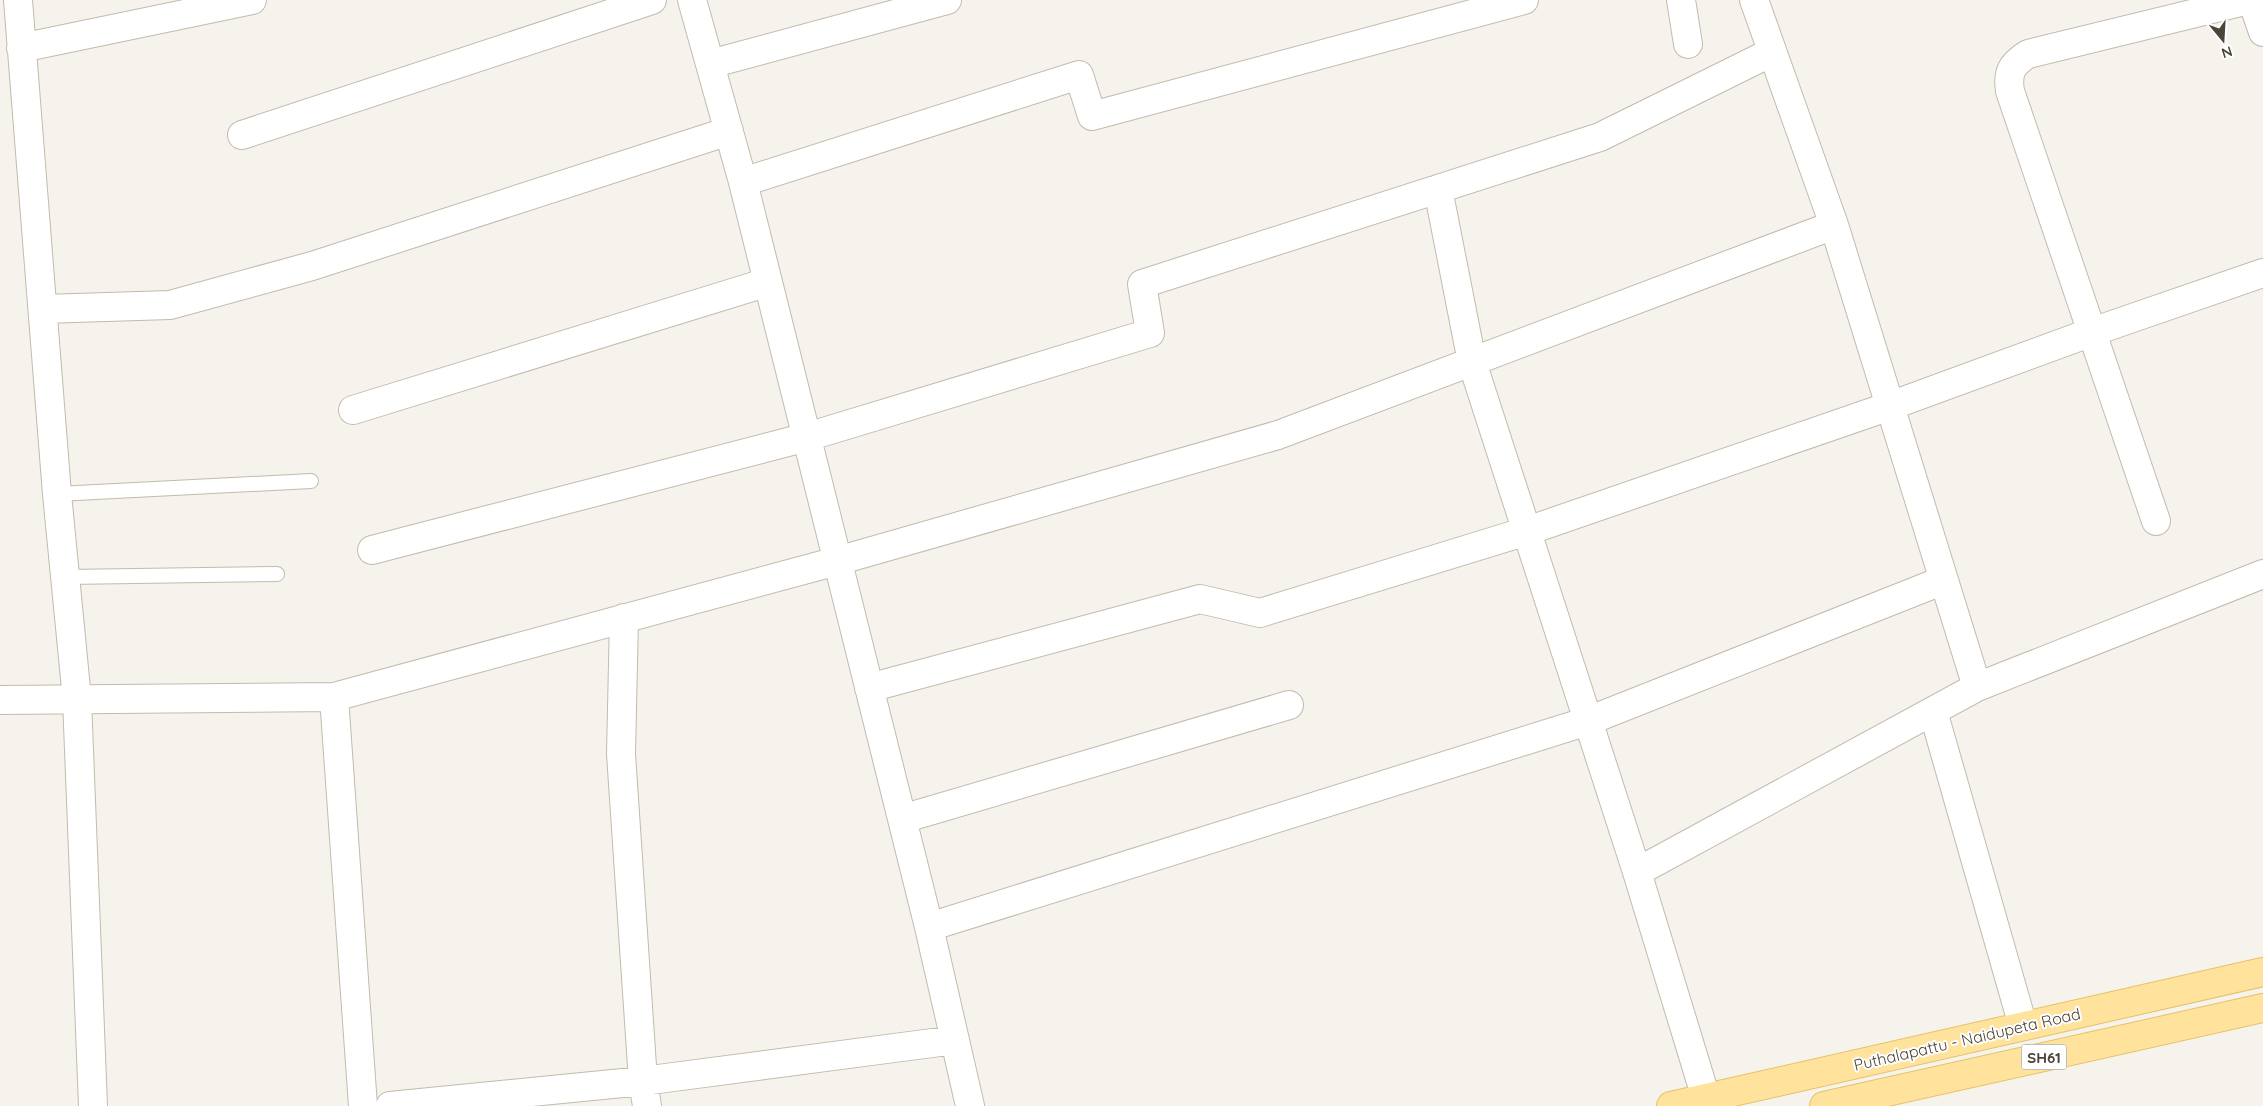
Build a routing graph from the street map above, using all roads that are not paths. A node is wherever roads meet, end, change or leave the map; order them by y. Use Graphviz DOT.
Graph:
graph roads {
  1 [pos="18,0"];
  2 [pos="252,0"];
  3 [pos="652,0"];
  4 [pos="692,0"];
  5 [pos="947,0"];
  6 [pos="1524,0"];
  7 [pos="1681,0"];
  8 [pos="1754,0"];
  9 [pos="2250,0"];
  10 [pos="2263,32"];
  11 [pos="1688,44"];
  12 [pos="22,48"];
  13 [pos="1772,52"];
  14 [pos="710,64"];
  15 [pos="729,131"];
  16 [pos="242,135"];
  17 [pos="743,182"];
  18 [pos="1438,189"];
  19 [pos="1834,225"];
  20 [pos="2263,273"];
  21 [pos="768,282"];
  22 [pos="42,309"];
  23 [pos="2092,332"];
  24 [pos="1472,362"];
  25 [pos="1890,406"];
  26 [pos="353,410"];
  27 [pos="806,437"];
  28 [pos="311,481"];
  29 [pos="57,494"];
  30 [pos="2156,521"];
  31 [pos="1527,532"];
  32 [pos="372,550"];
  33 [pos="838,561"];
  34 [pos="277,574"];
  35 [pos="2263,574"];
  36 [pos="66,578"];
  37 [pos="1944,580"];
  38 [pos="624,618"];
  39 [pos="1977,687"];
  40 [pos="869,688"];
  41 [pos="334,697"];
  42 [pos="0,700"];
  43 [pos="76,700"];
  44 [pos="1289,705"];
  45 [pos="1933,711"];
  46 [pos="1588,721"];
  47 [pos="902,819"];
  48 [pos="1637,872"];
  49 [pos="929,927"];
  50 [pos="2263,972"];
  51 [pos="2263,1008"];
  52 [pos="2023,1026"];
  53 [pos="954,1040"];
  54 [pos="645,1093"];
  55 [pos="1706,1098"];
  56 [pos="93,1106"];
  57 [pos="362,1106"];
  58 [pos="390,1106"];
  59 [pos="970,1106"];
  60 [pos="1671,1106"];
  61 [pos="1824,1106"];
  1 -- 12 [label="street"];
  2 -- 12 [label="street"];
  3 -- 16 [label="street"];
  4 -- 14 [label="street"];
  5 -- 14 [label="street"];
  6 -- 17 [label="street"];
  7 -- 11 [label="street"];
  8 -- 13 [label="street"];
  9 -- 10 [label="street"];
  9 -- 23 [label="street"];
  12 -- 22 [label="street"];
  13 -- 18 [label="street"];
  13 -- 19 [label="street"];
  14 -- 15 [label="street"];
  15 -- 17 [label="street"];
  15 -- 22 [label="street"];
  17 -- 21 [label="street"];
  18 -- 24 [label="street"];
  18 -- 27 [label="street"];
  19 -- 24 [label="street"];
  19 -- 25 [label="street"];
  20 -- 23 [label="street"];
  21 -- 26 [label="street"];
  21 -- 27 [label="street"];
  22 -- 29 [label="street"];
  23 -- 25 [label="street"];
  23 -- 30 [label="street"];
  24 -- 31 [label="street"];
  24 -- 33 [label="street"];
  25 -- 31 [label="street"];
  25 -- 37 [label="street"];
  27 -- 32 [label="street"];
  27 -- 33 [label="street"];
  28 -- 29 [label="lane"];
  29 -- 36 [label="street"];
  31 -- 40 [label="street"];
  31 -- 46 [label="street"];
  33 -- 38 [label="street"];
  33 -- 40 [label="street"];
  34 -- 36 [label="lane"];
  35 -- 39 [label="street"];
  36 -- 43 [label="street"];
  37 -- 39 [label="street"];
  37 -- 46 [label="street"];
  38 -- 41 [label="street"];
  38 -- 54 [label="street"];
  39 -- 45 [label="street"];
  40 -- 47 [label="street"];
  41 -- 43 [label="street"];
  41 -- 57 [label="street"];
  42 -- 43 [label="street"];
  43 -- 56 [label="street"];
  44 -- 47 [label="street"];
  45 -- 48 [label="street"];
  45 -- 52 [label="street"];
  46 -- 48 [label="street"];
  46 -- 49 [label="street"];
  47 -- 49 [label="street"];
  48 -- 55 [label="street"];
  49 -- 53 [label="street"];
  50 -- 52 [label="main road, Puthalapattu - Naidupeta Road"];
  51 -- 61 [label="main road, Puthalapattu - Naidupeta Road / SH61"];
  52 -- 55 [label="main road, Puthalapattu - Naidupeta Road"];
  53 -- 54 [label="street"];
  53 -- 59 [label="street"];
  54 -- 58 [label="street"];
  55 -- 60 [label="main road, Puthalapattu - Naidupeta Road"];
}
